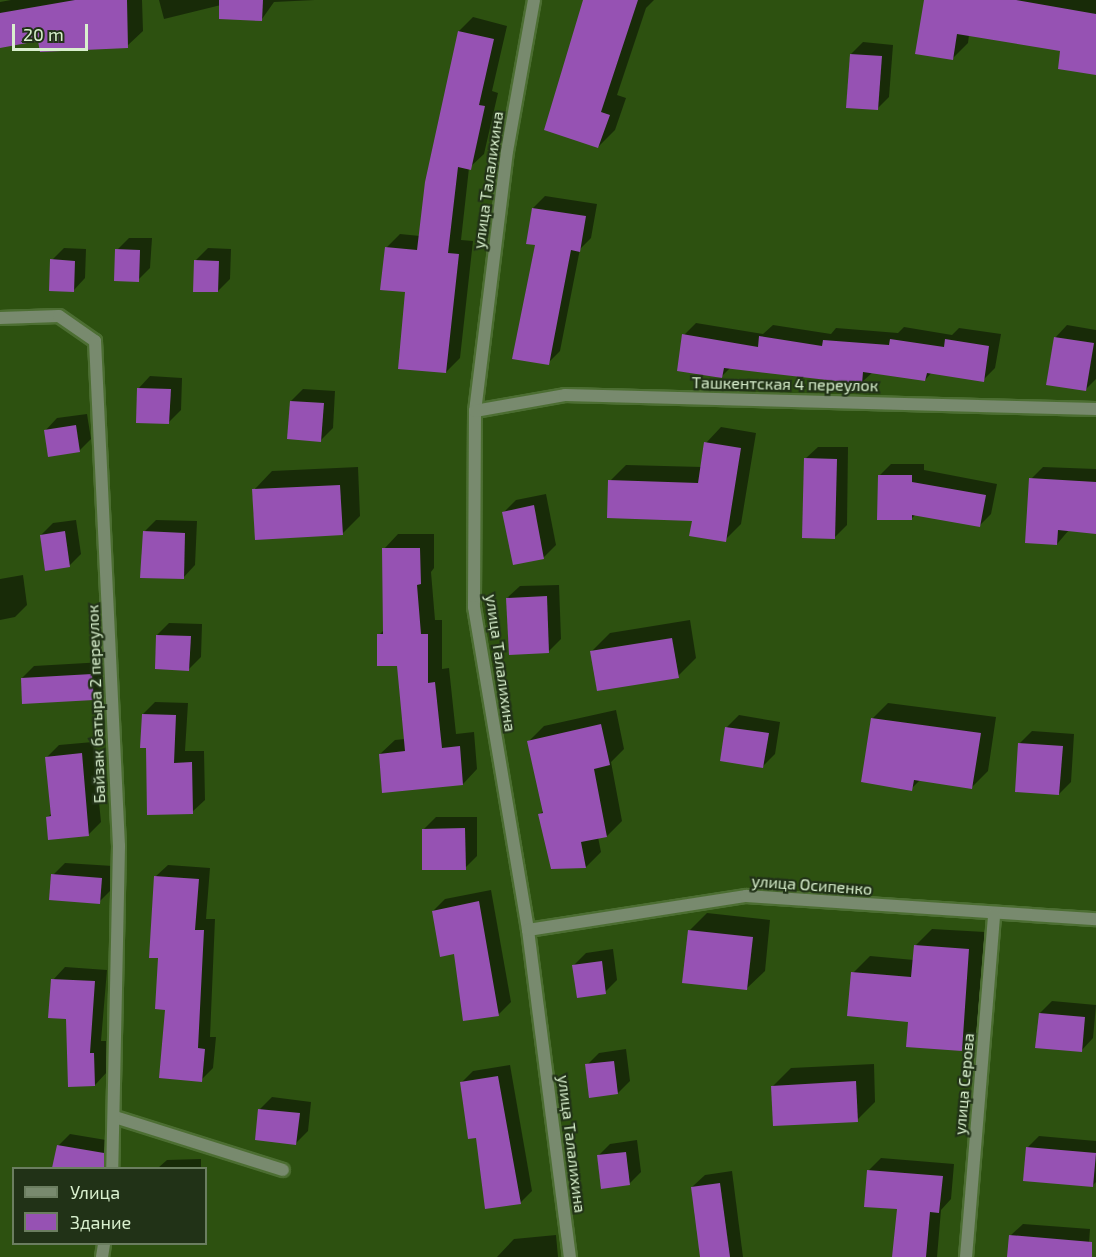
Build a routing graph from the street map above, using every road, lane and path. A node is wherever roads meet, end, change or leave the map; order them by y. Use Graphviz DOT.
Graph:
graph roads {
  1 [pos="534,0"];
  2 [pos="0,318"];
  3 [pos="1096,409"];
  4 [pos="475,411"];
  5 [pos="994,914"];
  6 [pos="1096,919"];
  7 [pos="528,930"];
  8 [pos="115,1117"];
  9 [pos="112,1167"];
  10 [pos="283,1170"];
  11 [pos="570,1257"];
  12 [pos="966,1257"];
  1 -- 4 [label="street, улица Талалихина"];
  2 -- 8 [label="street, Байзак батыра 2 переулок"];
  3 -- 4 [label="street, Ташкентская 4 переулок"];
  4 -- 7 [label="street, улица Талалихина"];
  5 -- 6 [label="street, улица Осипенко"];
  5 -- 7 [label="street, улица Осипенко"];
  5 -- 12 [label="street, улица Серова"];
  7 -- 11 [label="street, улица Талалихина"];
  8 -- 9 [label="street, Байзак батыра 2 переулок"];
  8 -- 10 [label="street"];
}
